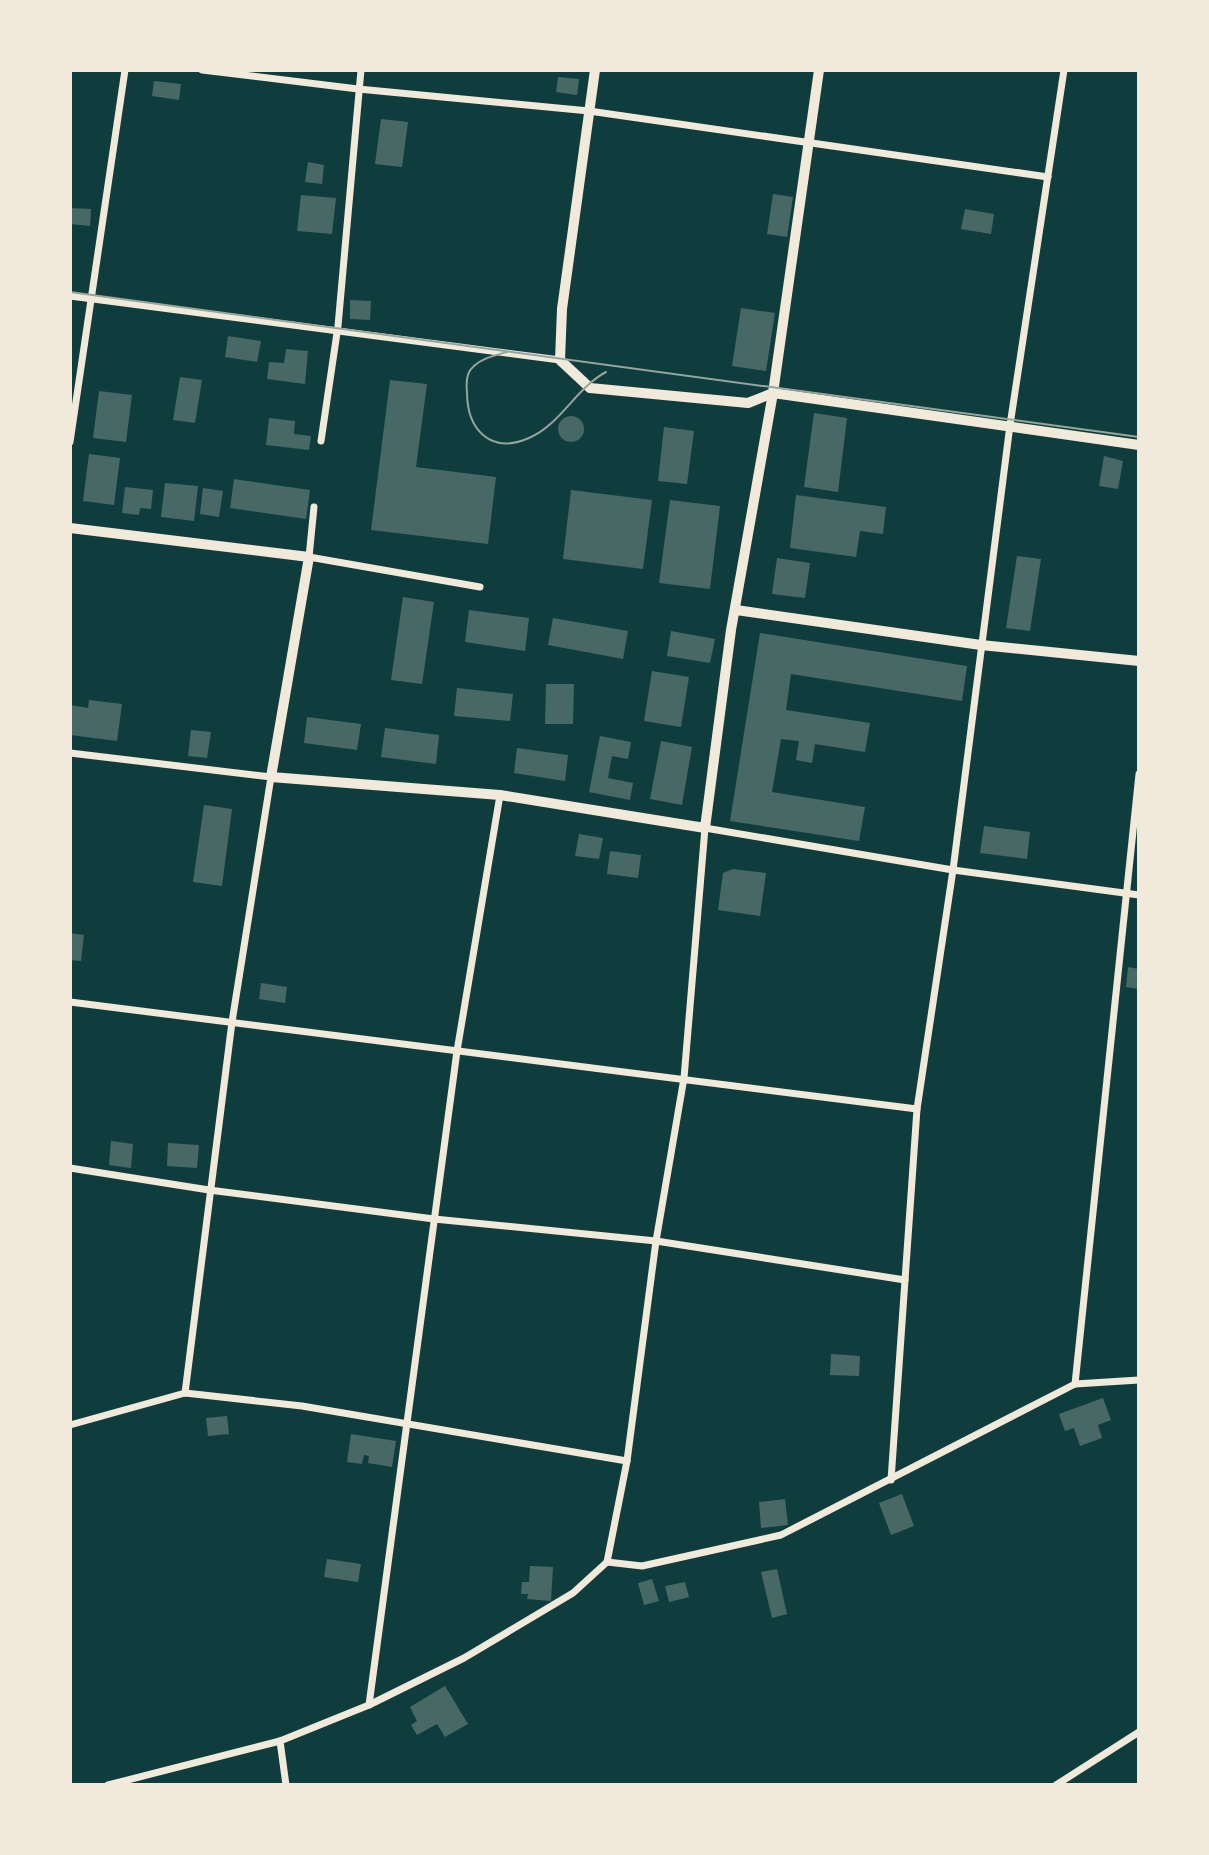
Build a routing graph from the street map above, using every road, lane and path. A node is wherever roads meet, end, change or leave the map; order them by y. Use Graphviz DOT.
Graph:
graph roads {
  1 [pos="125,70"];
  2 [pos="202,70"];
  3 [pos="361,70"];
  4 [pos="595,70"];
  5 [pos="819,70"];
  6 [pos="1064,70"];
  7 [pos="358,89"];
  8 [pos="589,111"];
  9 [pos="809,141"];
  10 [pos="1048,177"];
  11 [pos="70,296"];
  12 [pos="93,299"];
  13 [pos="337,331"];
  14 [pos="560,360"];
  15 [pos="773,393"];
  16 [pos="1010,425"];
  17 [pos="321,441"];
  18 [pos="70,442"];
  19 [pos="1139,445"];
  20 [pos="314,507"];
  21 [pos="70,528"];
  22 [pos="309,558"];
  23 [pos="480,587"];
  24 [pos="736,610"];
  25 [pos="981,645"];
  26 [pos="1139,661"];
  27 [pos="70,753"];
  28 [pos="1139,774"];
  29 [pos="271,777"];
  30 [pos="500,795"];
  31 [pos="705,828"];
  32 [pos="953,870"];
  33 [pos="1126,893"];
  34 [pos="1139,895"];
  35 [pos="70,1002"];
  36 [pos="232,1022"];
  37 [pos="457,1051"];
  38 [pos="684,1078"];
  39 [pos="917,1109"];
  40 [pos="70,1168"];
  41 [pos="209,1190"];
  42 [pos="434,1219"];
  43 [pos="656,1241"];
  44 [pos="905,1280"];
  45 [pos="1139,1380"];
  46 [pos="1075,1384"];
  47 [pos="185,1393"];
  48 [pos="408,1424"];
  49 [pos="70,1425"];
  50 [pos="627,1461"];
  51 [pos="891,1480"];
  52 [pos="607,1562"];
  53 [pos="369,1705"];
  54 [pos="1139,1732"];
  55 [pos="280,1741"];
  56 [pos="108,1785"];
  57 [pos="286,1785"];
  58 [pos="1056,1785"];
  1 -- 12 [label="street"];
  2 -- 7 [label="street"];
  3 -- 7 [label="street"];
  4 -- 8 [label="street"];
  5 -- 9 [label="street"];
  6 -- 10 [label="street"];
  7 -- 8 [label="street"];
  7 -- 13 [label="street"];
  8 -- 9 [label="street"];
  8 -- 14 [label="street"];
  9 -- 10 [label="street"];
  9 -- 15 [label="street"];
  10 -- 16 [label="street"];
  11 -- 12 [label="street"];
  12 -- 13 [label="street"];
  12 -- 18 [label="street"];
  13 -- 14 [label="street"];
  13 -- 17 [label="street"];
  14 -- 15 [label="street"];
  15 -- 16 [label="main road"];
  15 -- 24 [label="main road"];
  16 -- 19 [label="main road"];
  16 -- 25 [label="street"];
  20 -- 22 [label="street"];
  21 -- 22 [label="main road"];
  22 -- 23 [label="street"];
  22 -- 29 [label="main road"];
  24 -- 25 [label="main road"];
  24 -- 31 [label="main road"];
  25 -- 26 [label="main road"];
  25 -- 32 [label="street"];
  27 -- 29 [label="street"];
  28 -- 33 [label="street"];
  29 -- 30 [label="main road"];
  29 -- 36 [label="street"];
  30 -- 31 [label="main road"];
  30 -- 37 [label="street"];
  31 -- 32 [label="street"];
  31 -- 38 [label="street"];
  32 -- 33 [label="street"];
  32 -- 39 [label="street"];
  33 -- 34 [label="street"];
  33 -- 46 [label="street"];
  35 -- 36 [label="street"];
  36 -- 37 [label="street"];
  36 -- 41 [label="street"];
  37 -- 38 [label="street"];
  37 -- 42 [label="street"];
  38 -- 39 [label="street"];
  38 -- 43 [label="street"];
  39 -- 44 [label="street"];
  40 -- 41 [label="street"];
  41 -- 42 [label="street"];
  41 -- 47 [label="street"];
  42 -- 43 [label="street"];
  42 -- 48 [label="street"];
  43 -- 44 [label="street"];
  43 -- 50 [label="street"];
  44 -- 51 [label="street"];
  45 -- 46 [label="street"];
  46 -- 51 [label="street"];
  47 -- 48 [label="street"];
  47 -- 49 [label="street"];
  48 -- 50 [label="street"];
  48 -- 53 [label="street"];
  50 -- 52 [label="street"];
  51 -- 52 [label="street"];
  52 -- 53 [label="street"];
  53 -- 55 [label="street"];
  54 -- 58 [label="street"];
  55 -- 56 [label="street"];
  55 -- 57 [label="street"];
}
